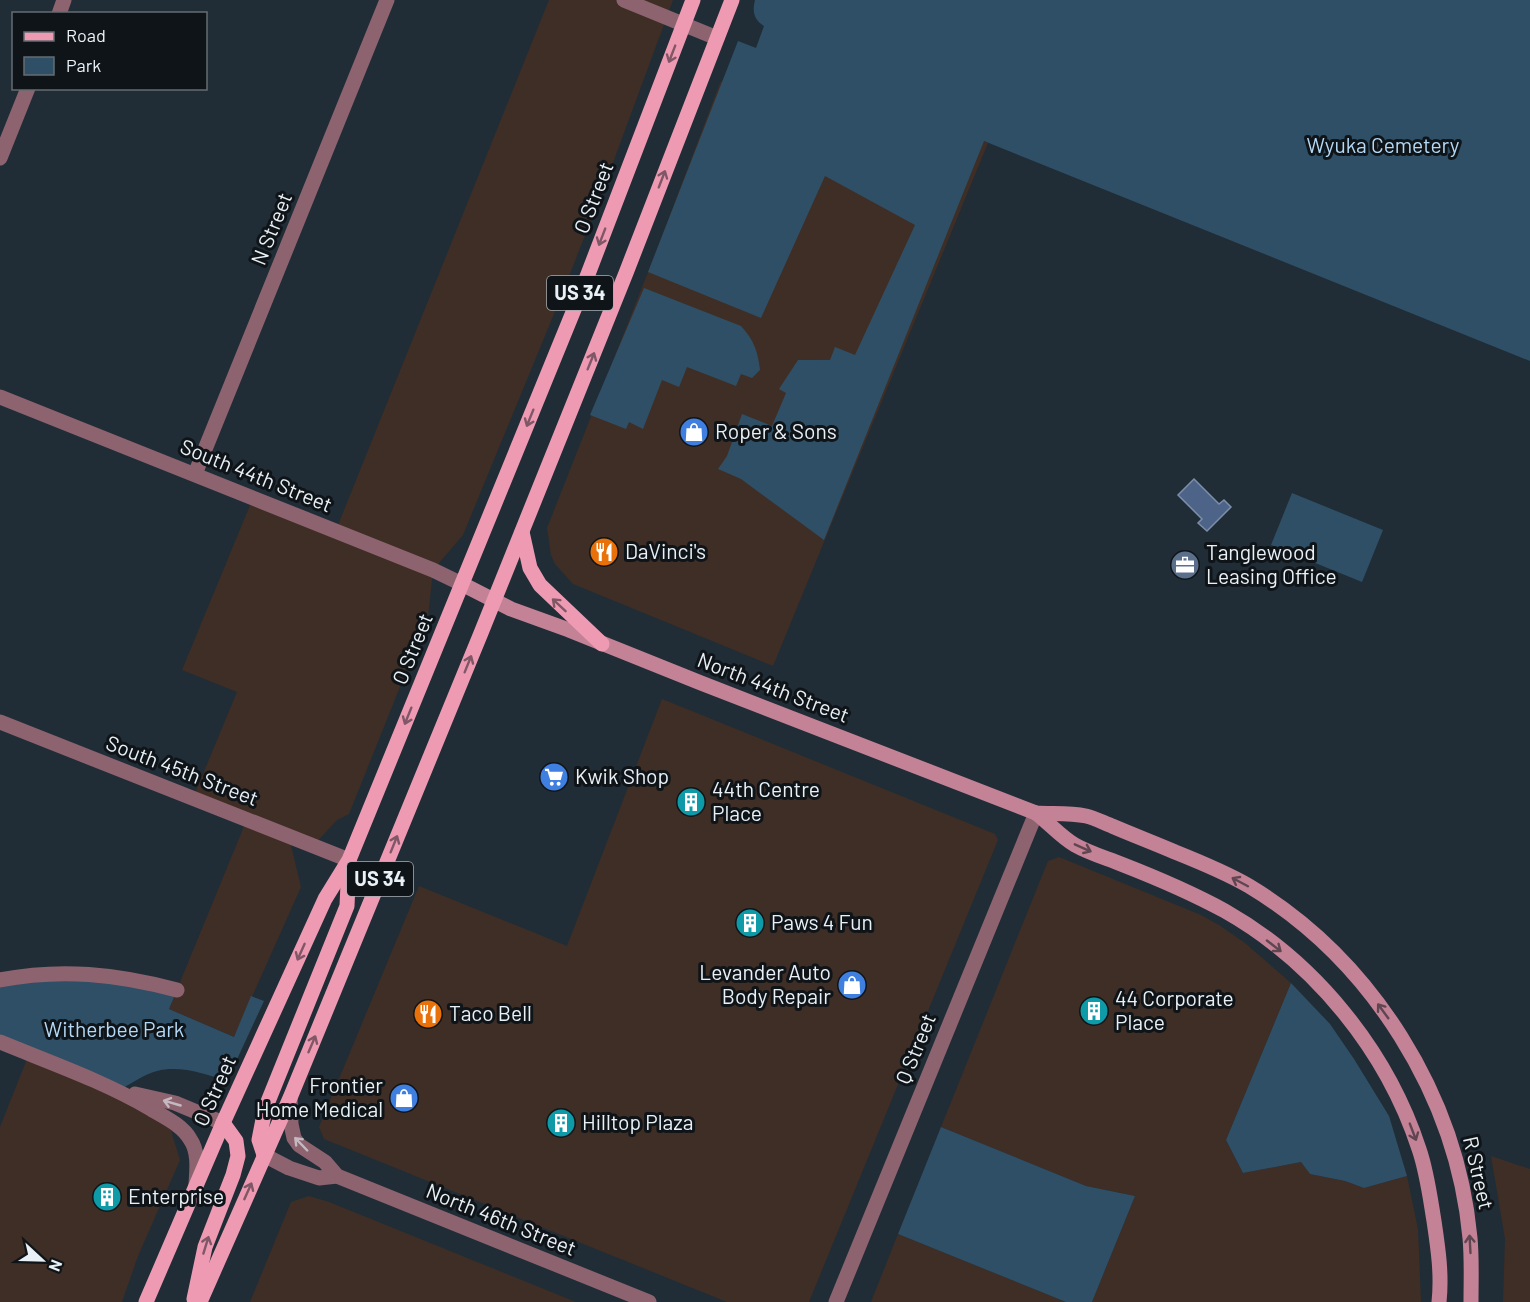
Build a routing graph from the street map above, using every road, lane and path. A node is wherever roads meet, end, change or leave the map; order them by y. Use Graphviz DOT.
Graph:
graph roads {
  1 [pos="387,0"];
  2 [pos="624,0"];
  3 [pos="693,0"];
  4 [pos="732,0"];
  5 [pos="683,24"];
  6 [pos="717,38"];
  7 [pos="27,90"];
  8 [pos="0,158"];
  9 [pos="0,397"];
  10 [pos="195,474"];
  11 [pos="522,532"];
  12 [pos="462,584"];
  13 [pos="494,601"];
  14 [pos="602,644"];
  15 [pos="0,722"];
  16 [pos="1036,813"];
  17 [pos="349,860"];
  18 [pos="0,980"];
  19 [pos="177,990"];
  20 [pos="0,1042"];
  21 [pos="1415,1061"];
  22 [pos="119,1090"];
  23 [pos="290,1098"];
  24 [pos="223,1123"];
  25 [pos="264,1155"];
  26 [pos="337,1176"];
  27 [pos="196,1186"];
  28 [pos="146,1302"];
  29 [pos="194,1302"];
  30 [pos="200,1302"];
  31 [pos="648,1302"];
  32 [pos="836,1302"];
  33 [pos="1439,1302"];
  34 [pos="1471,1302"];
  1 -- 10 [label="street, N Street"];
  2 -- 5 [label="street"];
  3 -- 5 [label="main road, O Street / US 34"];
  4 -- 6 [label="main road, US 34"];
  5 -- 6 [label="street"];
  5 -- 12 [label="main road, O Street / US 34, one-way"];
  11 -- 6 [label="main road, US 34, one-way"];
  7 -- 8 [label="street"];
  9 -- 10 [label="street, South 44th Street"];
  10 -- 12 [label="street, South 44th Street"];
  11 -- 13 [label="main road, US 34"];
  14 -- 11 [label="main road, one-way"];
  12 -- 13 [label="main road, South 44th Street"];
  12 -- 17 [label="main road, O Street / US 34, one-way"];
  13 -- 14 [label="main road, North 44th Street"];
  23 -- 13 [label="main road, US 34, one-way"];
  14 -- 16 [label="main road, North 44th Street"];
  15 -- 17 [label="street, South 45th Street"];
  21 -- 16 [label="main road, North 44th Street, one-way"];
  16 -- 32 [label="street, Q Street"];
  16 -- 33 [label="main road, North 44th Street, one-way"];
  17 -- 24 [label="main road, O Street / US 34, one-way"];
  17 -- 25 [label="main road"];
  18 -- 19 [label="street"];
  20 -- 22 [label="street"];
  34 -- 21 [label="main road, R Street, one-way"];
  24 -- 22 [label="street, one-way"];
  22 -- 27 [label="street"];
  23 -- 25 [label="main road, US 34"];
  26 -- 23 [label="street, North 46th Street, one-way"];
  24 -- 27 [label="main road, O Street / US 34"];
  29 -- 24 [label="main road, one-way"];
  25 -- 26 [label="street, North 46th Street"];
  30 -- 25 [label="main road, US 34, one-way"];
  26 -- 31 [label="street, North 46th Street"];
  27 -- 28 [label="main road, O Street / US 34"];
}
